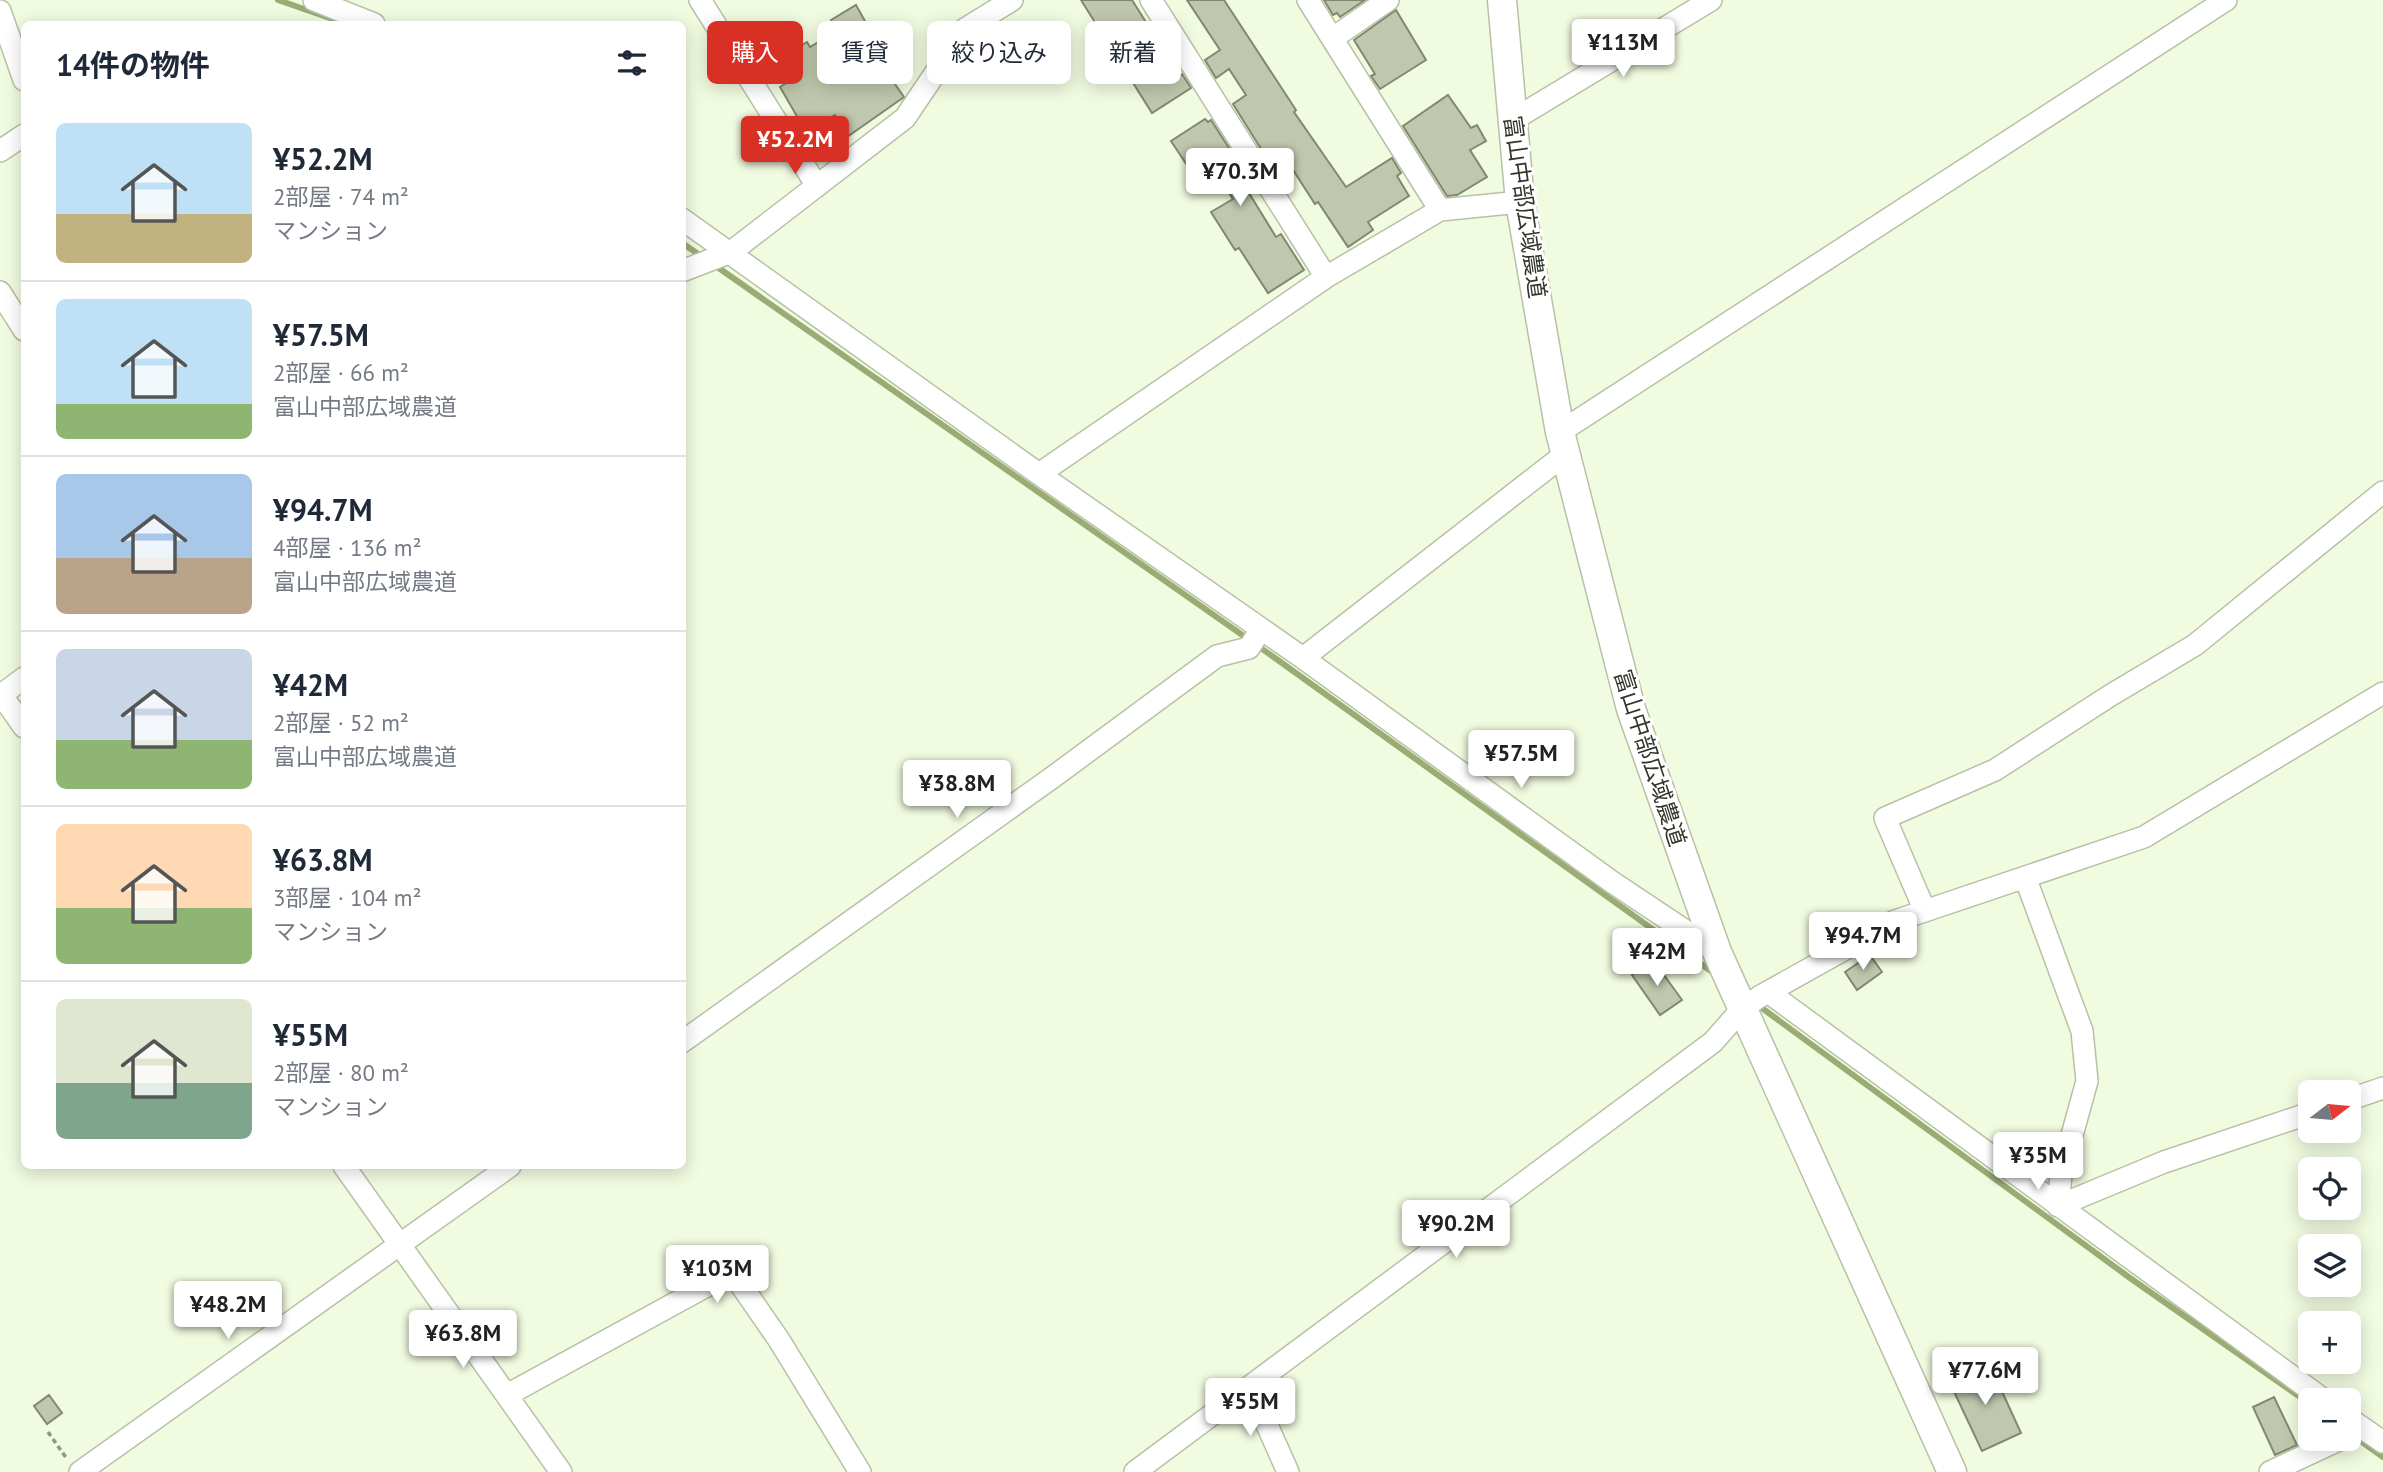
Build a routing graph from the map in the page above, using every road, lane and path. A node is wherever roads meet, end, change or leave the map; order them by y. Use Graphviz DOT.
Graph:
graph roads {
  1 [pos="314,0"];
  2 [pos="700,0"];
  3 [pos="1012,0"];
  4 [pos="1151,0"];
  5 [pos="1308,0"];
  6 [pos="1388,0"];
  7 [pos="1502,0"];
  8 [pos="1712,0"];
  9 [pos="2226,0"];
  10 [pos="0,11"];
  11 [pos="366,21"];
  12 [pos="1333,37"];
  13 [pos="21,71"];
  14 [pos="1513,120"];
  15 [pos="21,137"];
  16 [pos="0,151"];
  17 [pos="817,186"];
  18 [pos="1520,202"];
  19 [pos="1440,210"];
  20 [pos="686,222"];
  21 [pos="731,252"];
  22 [pos="686,269"];
  23 [pos="1326,277"];
  24 [pos="0,292"];
  25 [pos="21,325"];
  26 [pos="1562,444"];
  27 [pos="1039,474"];
  28 [pos="2383,492"];
  29 [pos="1261,629"];
  30 [pos="1303,658"];
  31 [pos="21,680"];
  32 [pos="2383,693"];
  33 [pos="0,695"];
  34 [pos="21,723"];
  35 [pos="2025,877"];
  36 [pos="1925,911"];
  37 [pos="1717,952"];
  38 [pos="1768,992"];
  39 [pos="1742,1009"];
  40 [pos="686,1039"];
  41 [pos="2383,1088"];
  42 [pos="2361,1096"];
  43 [pos="2298,1117"];
  44 [pos="346,1169"];
  45 [pos="506,1169"];
  46 [pos="2058,1206"];
  47 [pos="400,1244"];
  48 [pos="1250,1387"];
  49 [pos="2308,1388"];
  50 [pos="507,1395"];
  51 [pos="2361,1431"];
  52 [pos="48,1432"];
  53 [pos="2383,1442"];
  54 [pos="2315,1451"];
  55 [pos="75,1467"];
  56 [pos="561,1472"];
  57 [pos="860,1472"];
  58 [pos="1135,1472"];
  59 [pos="1288,1472"];
  60 [pos="1952,1472"];
  61 [pos="2270,1472"];
  1 -- 11 [label="street"];
  2 -- 17 [label="street"];
  3 -- 17 [label="street"];
  4 -- 23 [label="street"];
  5 -- 12 [label="street"];
  6 -- 12 [label="street"];
  7 -- 14 [label="street, 富山中部広域農道"];
  8 -- 14 [label="street"];
  9 -- 26 [label="street"];
  10 -- 13 [label="street"];
  12 -- 19 [label="street"];
  14 -- 18 [label="street, 富山中部広域農道"];
  15 -- 16 [label="street"];
  17 -- 21 [label="street"];
  18 -- 19 [label="street"];
  18 -- 26 [label="street, 富山中部広域農道"];
  19 -- 23 [label="street"];
  20 -- 21 [label="street"];
  21 -- 22 [label="street"];
  21 -- 27 [label="street"];
  23 -- 27 [label="street"];
  24 -- 25 [label="street"];
  26 -- 30 [label="street"];
  26 -- 37 [label="street, 富山中部広域農道"];
  27 -- 29 [label="street"];
  28 -- 36 [label="street"];
  29 -- 30 [label="street"];
  29 -- 40 [label="street"];
  30 -- 37 [label="street"];
  31 -- 33 [label="street"];
  32 -- 35 [label="street"];
  33 -- 34 [label="street"];
  35 -- 36 [label="street"];
  35 -- 46 [label="street"];
  36 -- 38 [label="street"];
  37 -- 39 [label="street, 富山中部広域農道"];
  38 -- 39 [label="street"];
  38 -- 46 [label="street"];
  39 -- 48 [label="street"];
  39 -- 60 [label="street, 富山中部広域農道"];
  41 -- 42 [label="street"];
  43 -- 46 [label="street"];
  44 -- 47 [label="street"];
  45 -- 47 [label="street"];
  46 -- 49 [label="street"];
  47 -- 50 [label="street"];
  47 -- 55 [label="street"];
  48 -- 58 [label="street"];
  48 -- 59 [label="street"];
  50 -- 56 [label="street"];
  50 -- 57 [label="street"];
  51 -- 53 [label="street"];
  52 -- 55 [label="path"];
  54 -- 61 [label="street"];
}
